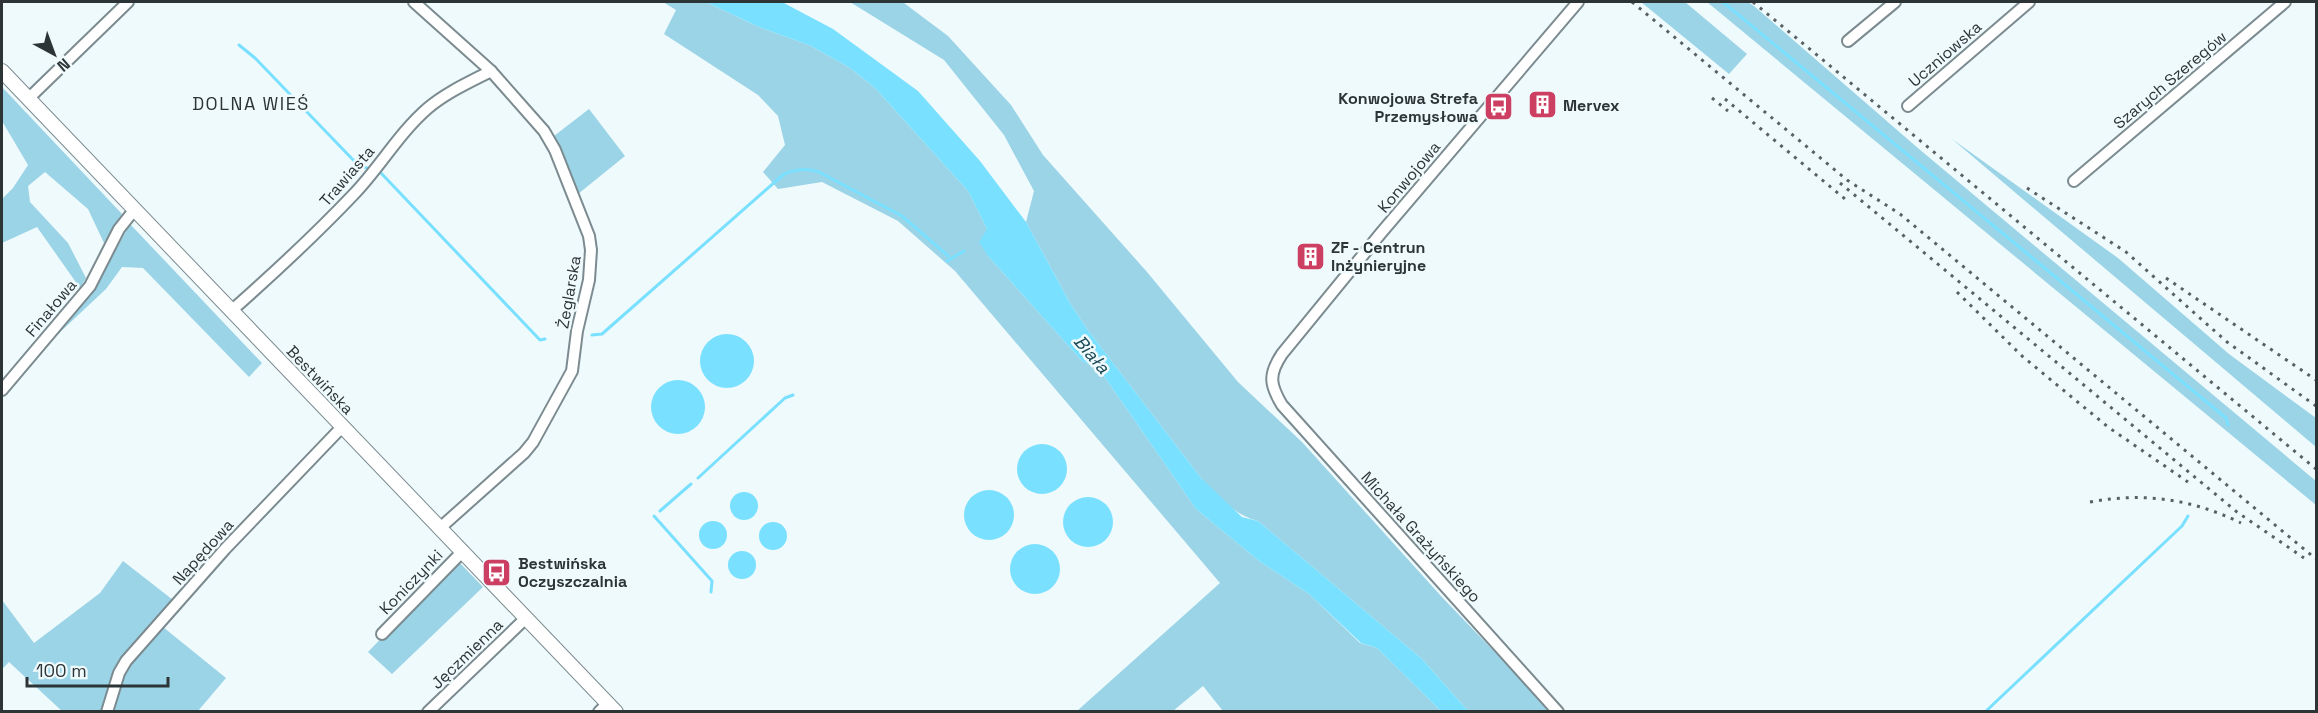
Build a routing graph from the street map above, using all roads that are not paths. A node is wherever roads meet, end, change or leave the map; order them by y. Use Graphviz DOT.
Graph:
graph roads {
  1 [pos="128,2"];
  2 [pos="414,2"];
  3 [pos="1578,2"];
  4 [pos="1895,2"];
  5 [pos="2029,2"];
  6 [pos="2285,2"];
  7 [pos="1848,41"];
  8 [pos="2,71"];
  9 [pos="491,71"];
  10 [pos="28,99"];
  11 [pos="1908,106"];
  12 [pos="2074,181"];
  13 [pos="135,209"];
  14 [pos="231,311"];
  15 [pos="1271,378"];
  16 [pos="2,390"];
  17 [pos="342,427"];
  18 [pos="440,528"];
  19 [pos="463,551"];
  20 [pos="526,618"];
  21 [pos="382,634"];
  22 [pos="608,709"];
  23 [pos="107,711"];
  24 [pos="428,711"];
  25 [pos="1558,711"];
  1 -- 10 [label="street"];
  2 -- 9 [label="street, Żeglarska"];
  3 -- 15 [label="street, Konwojowa"];
  4 -- 7 [label="street"];
  5 -- 11 [label="street, Uczniowska"];
  6 -- 12 [label="street, Szarych Szeregów"];
  8 -- 10 [label="street, Bestwińska"];
  9 -- 14 [label="street, Trawiasta"];
  9 -- 18 [label="street, Żeglarska"];
  10 -- 13 [label="street, Bestwińska"];
  13 -- 14 [label="street, Bestwińska"];
  13 -- 16 [label="street, Finałowa"];
  14 -- 17 [label="street, Bestwińska"];
  15 -- 25 [label="street, Michała Grażyńskiego"];
  17 -- 18 [label="street, Bestwińska"];
  17 -- 23 [label="street, Napędowa"];
  18 -- 19 [label="street, Bestwińska"];
  19 -- 20 [label="street, Bestwińska"];
  19 -- 21 [label="street, Koniczynki"];
  20 -- 22 [label="street, Bestwińska"];
  20 -- 24 [label="street, Jęczmienna"];
}
